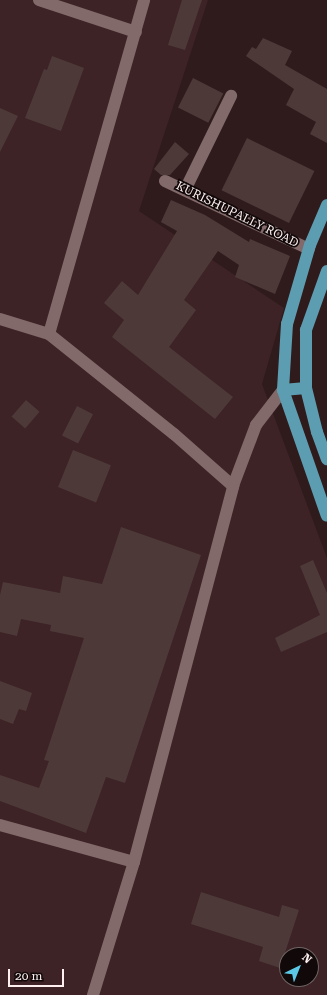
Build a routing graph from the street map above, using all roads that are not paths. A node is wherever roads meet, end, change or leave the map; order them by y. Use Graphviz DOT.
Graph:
graph roads {
  1 [pos="39,0"];
  2 [pos="144,0"];
  3 [pos="136,32"];
  4 [pos="230,96"];
  5 [pos="165,181"];
  6 [pos="185,190"];
  7 [pos="327,204"];
  8 [pos="309,249"];
  9 [pos="327,270"];
  10 [pos="0,318"];
  11 [pos="48,334"];
  12 [pos="306,388"];
  13 [pos="283,390"];
  14 [pos="327,459"];
  15 [pos="233,486"];
  16 [pos="327,516"];
  17 [pos="0,825"];
  18 [pos="134,862"];
  19 [pos="93,995"];
  1 -- 3 [label="lane"];
  2 -- 3 [label="lane"];
  3 -- 11 [label="lane"];
  4 -- 6 [label="lane"];
  5 -- 6 [label="lane, KURISHUPALLY ROAD"];
  6 -- 8 [label="lane, KURISHUPALLY ROAD"];
  7 -- 8 [label="main road"];
  8 -- 13 [label="main road"];
  9 -- 12 [label="main road"];
  10 -- 11 [label="lane"];
  11 -- 15 [label="lane"];
  12 -- 13 [label="main road"];
  12 -- 14 [label="main road"];
  13 -- 15 [label="lane"];
  13 -- 16 [label="main road"];
  15 -- 18 [label="lane"];
  17 -- 18 [label="lane"];
  18 -- 19 [label="lane"];
}
